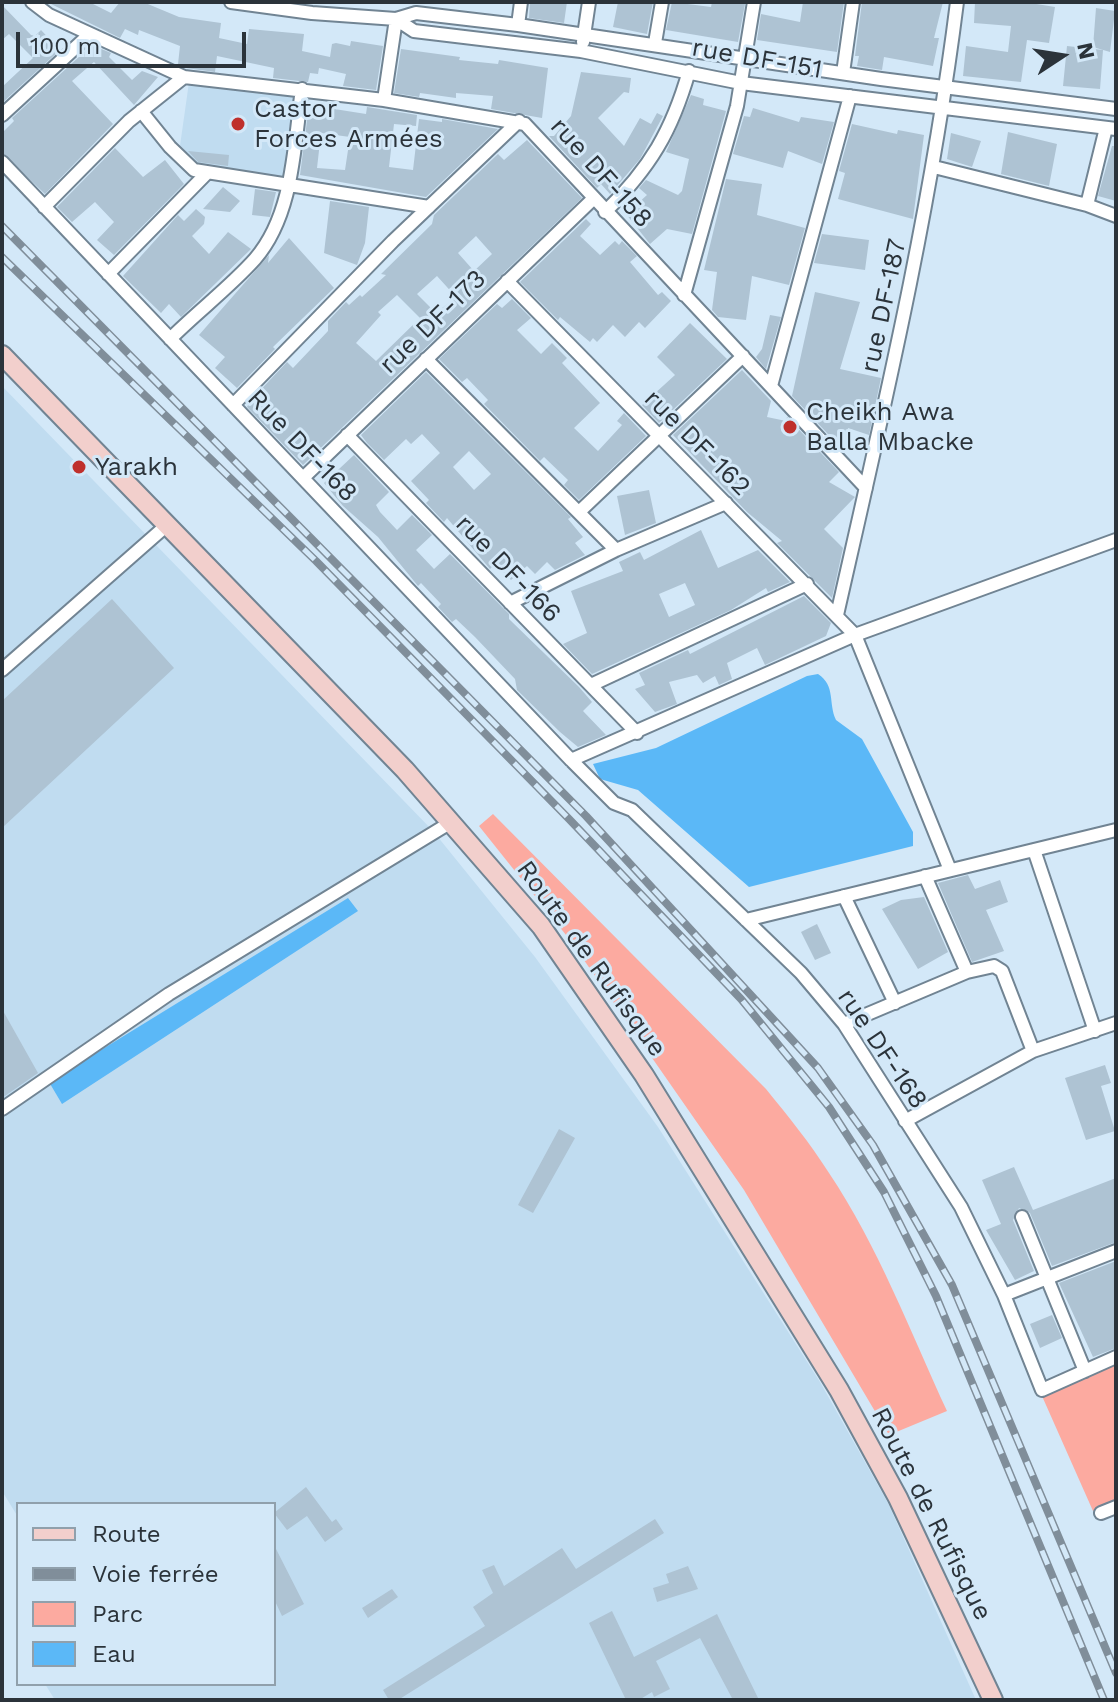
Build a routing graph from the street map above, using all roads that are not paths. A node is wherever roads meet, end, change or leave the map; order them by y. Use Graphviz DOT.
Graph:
graph roads {
  1 [pos="32,2"];
  2 [pos="231,2"];
  3 [pos="521,2"];
  4 [pos="589,2"];
  5 [pos="662,2"];
  6 [pos="754,2"];
  7 [pos="853,2"];
  8 [pos="957,2"];
  9 [pos="313,7"];
  10 [pos="417,8"];
  11 [pos="396,19"];
  12 [pos="518,25"];
  13 [pos="585,34"];
  14 [pos="89,35"];
  15 [pos="655,43"];
  16 [pos="581,51"];
  17 [pos="745,59"];
  18 [pos="689,71"];
  19 [pos="843,73"];
  20 [pos="184,77"];
  21 [pos="741,83"];
  22 [pos="946,87"];
  23 [pos="302,89"];
  24 [pos="850,96"];
  25 [pos="384,100"];
  26 [pos="944,108"];
  27 [pos="1116,109"];
  28 [pos="141,111"];
  29 [pos="2,115"];
  30 [pos="519,121"];
  31 [pos="1111,128"];
  32 [pos="2,162"];
  33 [pos="934,167"];
  34 [pos="207,173"];
  35 [pos="289,185"];
  36 [pos="593,199"];
  37 [pos="1087,205"];
  38 [pos="44,207"];
  39 [pos="429,207"];
  40 [pos="605,212"];
  41 [pos="1116,216"];
  42 [pos="108,274"];
  43 [pos="507,281"];
  44 [pos="684,295"];
  45 [pos="170,339"];
  46 [pos="2,355"];
  47 [pos="743,356"];
  48 [pos="426,359"];
  49 [pos="771,386"];
  50 [pos="233,405"];
  51 [pos="347,435"];
  52 [pos="658,436"];
  53 [pos="303,478"];
  54 [pos="866,488"];
  55 [pos="726,503"];
  56 [pos="579,512"];
  57 [pos="167,525"];
  58 [pos="1116,540"];
  59 [pos="616,550"];
  60 [pos="807,584"];
  61 [pos="510,603"];
  62 [pos="837,615"];
  63 [pos="855,635"];
  64 [pos="2,670"];
  65 [pos="591,685"];
  66 [pos="637,733"];
  67 [pos="571,760"];
  68 [pos="453,821"];
  69 [pos="1116,830"];
  70 [pos="1034,850"];
  71 [pos="950,870"];
  72 [pos="925,876"];
  73 [pos="844,896"];
  74 [pos="746,920"];
  75 [pos="967,972"];
  76 [pos="895,1003"];
  77 [pos="1116,1023"];
  78 [pos="844,1024"];
  79 [pos="1095,1031"];
  80 [pos="1033,1051"];
  81 [pos="2,1109"];
  82 [pos="905,1121"];
  83 [pos="1022,1217"];
  84 [pos="1116,1251"];
  85 [pos="1047,1278"];
  86 [pos="1004,1295"];
  87 [pos="1116,1357"];
  88 [pos="1085,1371"];
  89 [pos="1116,1507"];
  90 [pos="1101,1513"];
  91 [pos="993,1700"];
  1 -- 14 [label="street, rue DF-158"];
  2 -- 9 [label="street, rue DF-151"];
  3 -- 12 [label="street"];
  4 -- 13 [label="street"];
  5 -- 15 [label="street"];
  6 -- 17 [label="street"];
  7 -- 19 [label="street"];
  8 -- 22 [label="street, rue DF-187"];
  9 -- 11 [label="street, rue DF-151"];
  10 -- 11 [label="street, rue DF-151"];
  10 -- 12 [label="street, rue DF-151"];
  11 -- 16 [label="street, rue DF-151"];
  11 -- 25 [label="street"];
  12 -- 13 [label="street, rue DF-151"];
  13 -- 15 [label="street, rue DF-151"];
  13 -- 16 [label="street"];
  14 -- 20 [label="street, rue DF-158"];
  14 -- 29 [label="street"];
  15 -- 17 [label="street, rue DF-151"];
  16 -- 18 [label="street, rue DF-151"];
  17 -- 19 [label="street, rue DF-151"];
  17 -- 21 [label="street"];
  18 -- 21 [label="street, rue DF-151"];
  18 -- 40 [label="street"];
  19 -- 22 [label="street, rue DF-151"];
  20 -- 23 [label="street, rue DF-158"];
  20 -- 28 [label="street"];
  21 -- 24 [label="street, rue DF-151"];
  21 -- 44 [label="street"];
  22 -- 26 [label="street, rue DF-187"];
  22 -- 27 [label="street, rue DF-151"];
  23 -- 25 [label="street, rue DF-158"];
  23 -- 35 [label="street"];
  24 -- 26 [label="street, rue DF-151"];
  24 -- 49 [label="street"];
  25 -- 30 [label="street, rue DF-158"];
  26 -- 31 [label="street, rue DF-151"];
  26 -- 33 [label="street, rue DF-187"];
  28 -- 34 [label="street"];
  28 -- 38 [label="street"];
  30 -- 36 [label="street, rue DF-158"];
  30 -- 39 [label="street"];
  31 -- 37 [label="street"];
  32 -- 38 [label="street, Rue DF-168"];
  33 -- 37 [label="street"];
  33 -- 54 [label="street, rue DF-187"];
  34 -- 35 [label="street"];
  34 -- 42 [label="street"];
  35 -- 39 [label="street"];
  35 -- 45 [label="street"];
  36 -- 40 [label="street, rue DF-158"];
  36 -- 43 [label="street, rue DF-173"];
  37 -- 41 [label="street"];
  38 -- 42 [label="street, Rue DF-168"];
  39 -- 50 [label="street"];
  40 -- 44 [label="street, rue DF-158"];
  42 -- 45 [label="street, Rue DF-168"];
  43 -- 48 [label="street, rue DF-173"];
  43 -- 52 [label="street, rue DF-162"];
  44 -- 47 [label="street, rue DF-158"];
  45 -- 50 [label="street, Rue DF-168"];
  46 -- 57 [label="main road, Route de Rufisque"];
  47 -- 49 [label="street, rue DF-158"];
  47 -- 52 [label="street"];
  48 -- 51 [label="street, rue DF-173"];
  48 -- 56 [label="street"];
  49 -- 54 [label="street, rue DF-158"];
  50 -- 53 [label="street, Rue DF-168"];
  51 -- 53 [label="street, rue DF-173"];
  51 -- 61 [label="street, rue DF-166"];
  52 -- 55 [label="street, rue DF-162"];
  52 -- 56 [label="street"];
  53 -- 67 [label="street, Rue DF-168"];
  54 -- 62 [label="street, rue DF-187"];
  55 -- 59 [label="street"];
  55 -- 60 [label="street, rue DF-162"];
  56 -- 59 [label="street"];
  57 -- 64 [label="street"];
  57 -- 68 [label="main road, Route de Rufisque"];
  58 -- 63 [label="street"];
  59 -- 61 [label="street"];
  60 -- 62 [label="street, rue DF-162"];
  60 -- 65 [label="street"];
  61 -- 65 [label="street, rue DF-166"];
  62 -- 63 [label="street, rue DF-162"];
  63 -- 66 [label="street"];
  63 -- 71 [label="street, rue DF-162"];
  65 -- 66 [label="street, rue DF-166"];
  66 -- 67 [label="street"];
  67 -- 74 [label="street, rue DF-168"];
  68 -- 81 [label="street"];
  68 -- 91 [label="main road, Route de Rufisque"];
  69 -- 70 [label="street"];
  70 -- 71 [label="street"];
  70 -- 79 [label="street"];
  71 -- 72 [label="street"];
  72 -- 73 [label="street"];
  72 -- 75 [label="street"];
  73 -- 74 [label="street"];
  73 -- 76 [label="street"];
  74 -- 78 [label="street, rue DF-168"];
  75 -- 76 [label="street"];
  75 -- 80 [label="street"];
  76 -- 78 [label="street"];
  77 -- 79 [label="street"];
  78 -- 82 [label="street, rue DF-168"];
  79 -- 80 [label="street"];
  80 -- 82 [label="street"];
  82 -- 86 [label="street, rue DF-168"];
  83 -- 85 [label="street"];
  84 -- 85 [label="street"];
  85 -- 86 [label="street"];
  85 -- 88 [label="street"];
  86 -- 88 [label="street, rue DF-168"];
  87 -- 88 [label="street"];
  89 -- 90 [label="street"];
}
